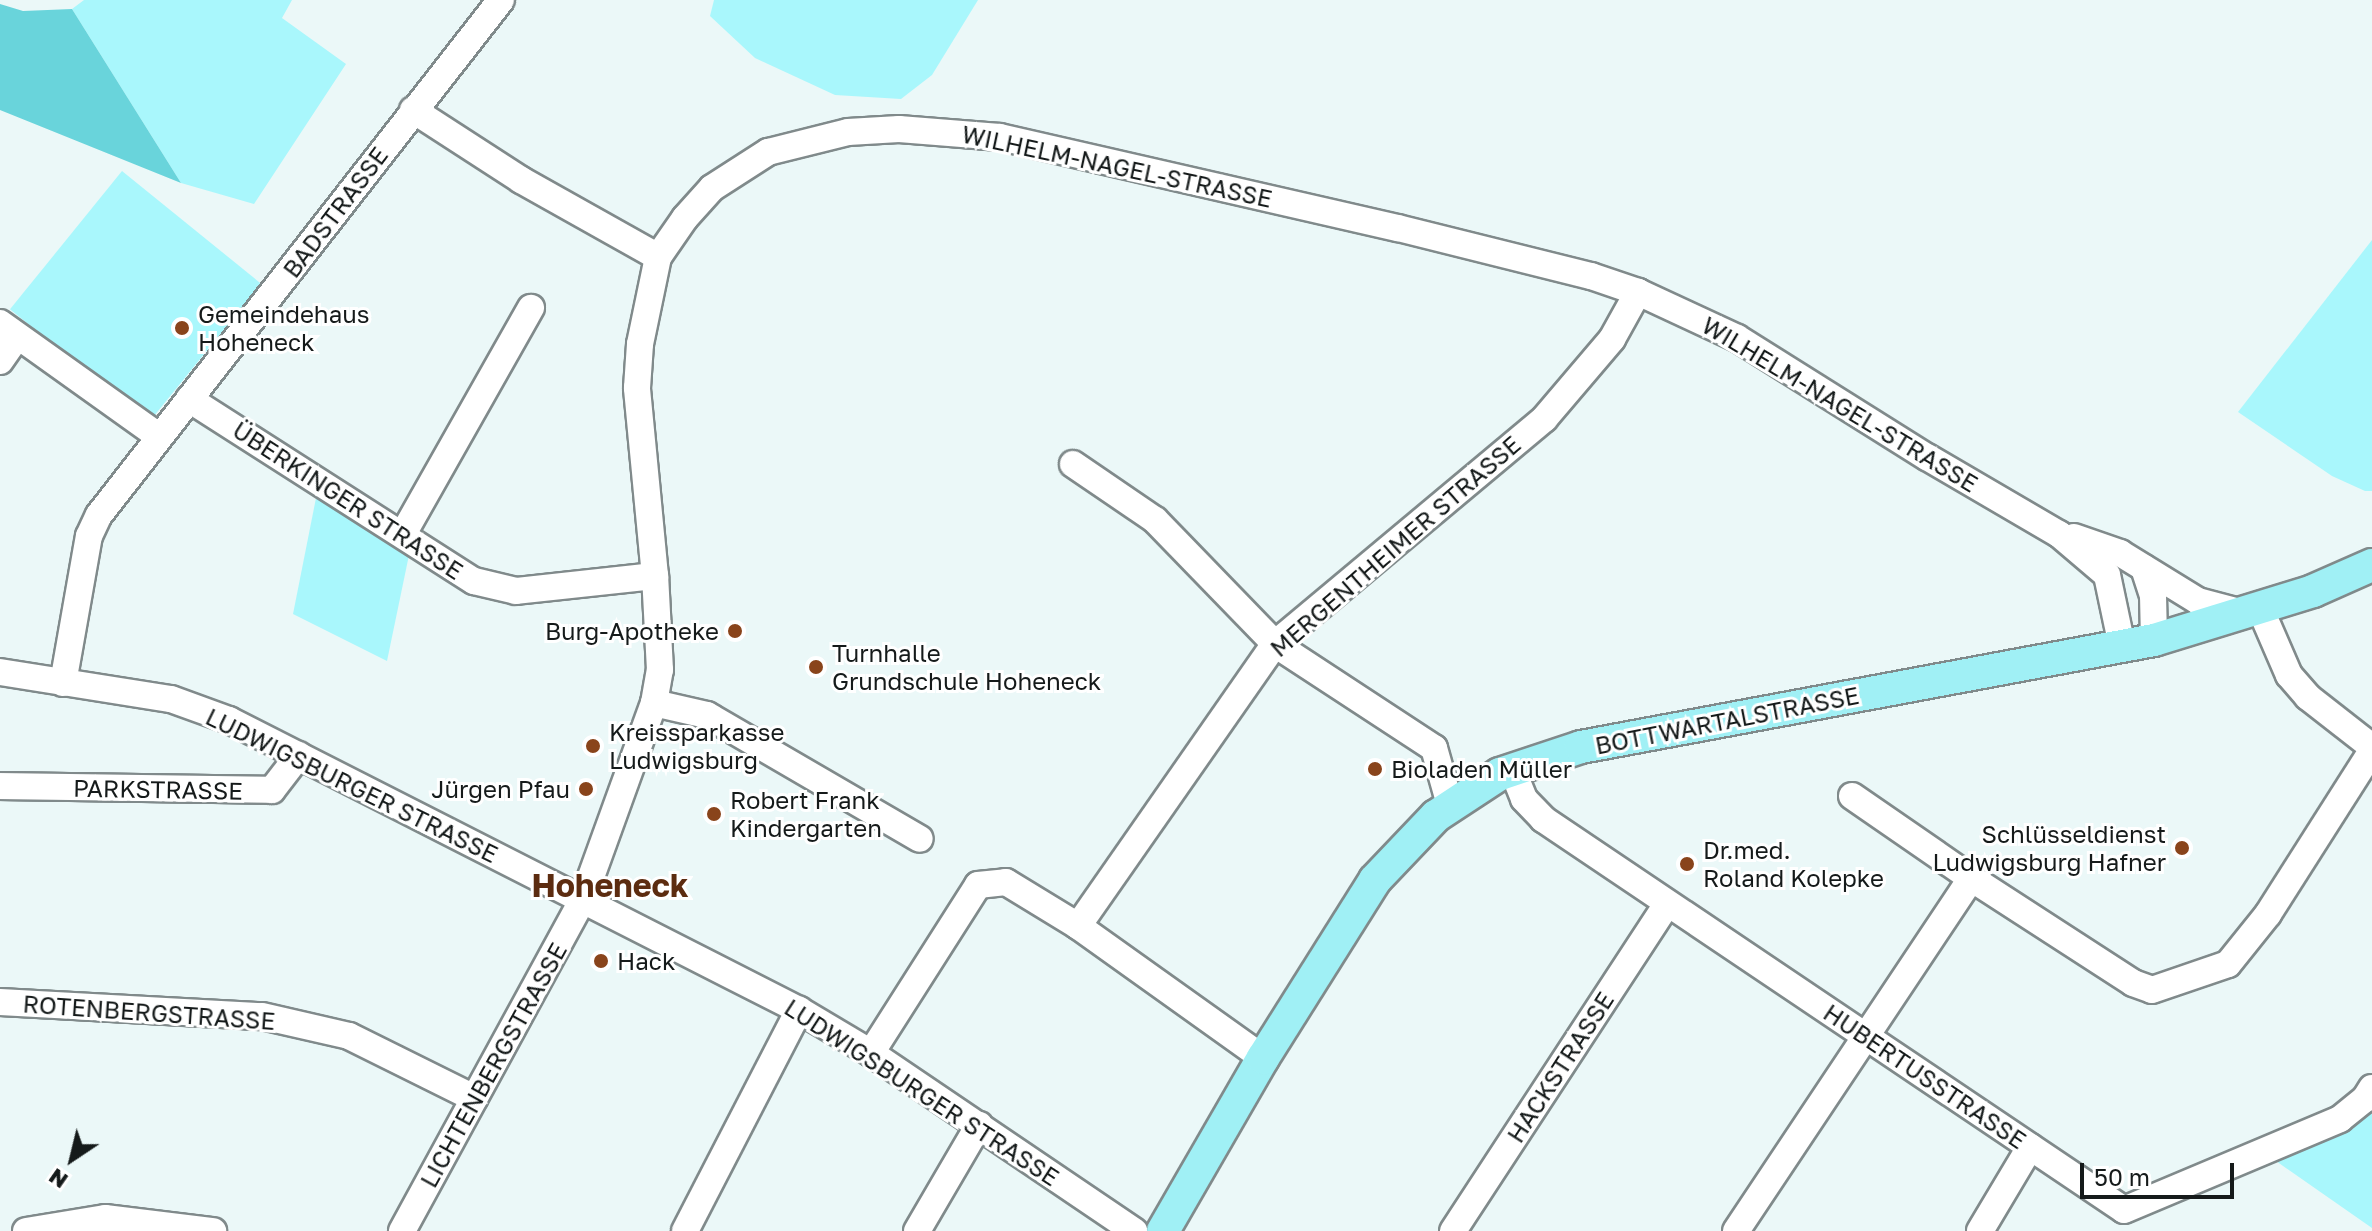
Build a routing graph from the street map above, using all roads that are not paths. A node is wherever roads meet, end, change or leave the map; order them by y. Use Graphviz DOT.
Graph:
graph roads {
  1 [pos="501,0"];
  2 [pos="413,110"];
  3 [pos="658,257"];
  4 [pos="1638,292"];
  5 [pos="531,308"];
  6 [pos="9,330"];
  7 [pos="0,361"];
  8 [pos="189,399"];
  9 [pos="160,437"];
  10 [pos="1073,464"];
  11 [pos="403,534"];
  12 [pos="2059,534"];
  13 [pos="2372,565"];
  14 [pos="2144,568"];
  15 [pos="655,576"];
  16 [pos="2252,611"];
  17 [pos="2154,640"];
  18 [pos="1275,644"];
  19 [pos="2122,646"];
  20 [pos="0,672"];
  21 [pos="63,683"];
  22 [pos="654,703"];
  23 [pos="2372,749"];
  24 [pos="299,755"];
  25 [pos="1512,769"];
  26 [pos="0,786"];
  27 [pos="1852,796"];
  28 [pos="1450,805"];
  29 [pos="920,839"];
  30 [pos="1971,878"];
  31 [pos="583,899"];
  32 [pos="1667,904"];
  33 [pos="1078,926"];
  34 [pos="0,1002"];
  35 [pos="799,1010"];
  36 [pos="1867,1035"];
  37 [pos="871,1053"];
  38 [pos="1263,1058"];
  39 [pos="2372,1088"];
  40 [pos="474,1098"];
  41 [pos="979,1125"];
  42 [pos="2030,1147"];
  43 [pos="136,1225"];
  44 [pos="26,1231"];
  45 [pos="213,1231"];
  46 [pos="402,1231"];
  47 [pos="685,1231"];
  48 [pos="917,1231"];
  49 [pos="1134,1231"];
  50 [pos="1163,1231"];
  51 [pos="1453,1231"];
  52 [pos="1736,1231"];
  53 [pos="1980,1231"];
  1 -- 2 [label="street, BADSTRASSE"];
  2 -- 3 [label="street"];
  2 -- 8 [label="street, BADSTRASSE"];
  3 -- 4 [label="street, WILHELM-NAGEL-STRASSE"];
  3 -- 15 [label="street, WILHELM-NAGEL-STRASSE"];
  4 -- 12 [label="street, WILHELM-NAGEL-STRASSE"];
  4 -- 18 [label="street, MERGENTHEIMER STRASSE"];
  5 -- 11 [label="street"];
  6 -- 7 [label="street"];
  6 -- 9 [label="street"];
  8 -- 9 [label="street, BADSTRASSE"];
  8 -- 11 [label="street, ÜBERKINGER STRASSE"];
  9 -- 21 [label="street, BADSTRASSE"];
  10 -- 18 [label="street"];
  11 -- 15 [label="street, ÜBERKINGER STRASSE"];
  12 -- 14 [label="street, WILHELM-NAGEL-STRASSE"];
  12 -- 19 [label="street, WILHELM-NAGEL-STRASSE"];
  13 -- 16 [label="main road, BOTTWARTALSTRASSE"];
  14 -- 16 [label="street, WILHELM-NAGEL-STRASSE"];
  14 -- 17 [label="street"];
  15 -- 22 [label="street, WILHELM-NAGEL-STRASSE"];
  16 -- 17 [label="main road, BOTTWARTALSTRASSE"];
  16 -- 23 [label="street"];
  17 -- 19 [label="main road, BOTTWARTALSTRASSE"];
  18 -- 28 [label="street"];
  18 -- 33 [label="street, MERGENTHEIMER STRASSE"];
  19 -- 25 [label="main road, BOTTWARTALSTRASSE"];
  20 -- 21 [label="street, LUDWIGSBURGER STRASSE"];
  21 -- 24 [label="street, LUDWIGSBURGER STRASSE"];
  22 -- 29 [label="street"];
  22 -- 31 [label="street, WILHELM-NAGEL-STRASSE"];
  23 -- 30 [label="street"];
  24 -- 26 [label="street, PARKSTRASSE"];
  24 -- 31 [label="street, LUDWIGSBURGER STRASSE"];
  25 -- 28 [label="main road, BOTTWARTALSTRASSE"];
  25 -- 32 [label="street, HUBERTUSSTRASSE"];
  27 -- 30 [label="street"];
  28 -- 38 [label="main road, BOTTWARTALSTRASSE"];
  30 -- 36 [label="street"];
  31 -- 35 [label="street, LUDWIGSBURGER STRASSE"];
  31 -- 40 [label="street, LICHTENBERGSTRASSE"];
  32 -- 36 [label="street, HUBERTUSSTRASSE"];
  32 -- 51 [label="street, HACKSTRASSE"];
  33 -- 37 [label="street"];
  33 -- 38 [label="street"];
  34 -- 40 [label="street, ROTENBERGSTRASSE"];
  35 -- 37 [label="street, LUDWIGSBURGER STRASSE"];
  35 -- 47 [label="street"];
  36 -- 42 [label="street, HUBERTUSSTRASSE"];
  36 -- 52 [label="street"];
  37 -- 41 [label="street, LUDWIGSBURGER STRASSE"];
  38 -- 50 [label="main road, BOTTWARTALSTRASSE"];
  39 -- 42 [label="street, HUBERTUSSTRASSE"];
  40 -- 46 [label="street, LICHTENBERGSTRASSE"];
  41 -- 48 [label="street"];
  41 -- 49 [label="street, LUDWIGSBURGER STRASSE"];
  42 -- 53 [label="street"];
  43 -- 44 [label="street"];
  43 -- 45 [label="street"];
}
